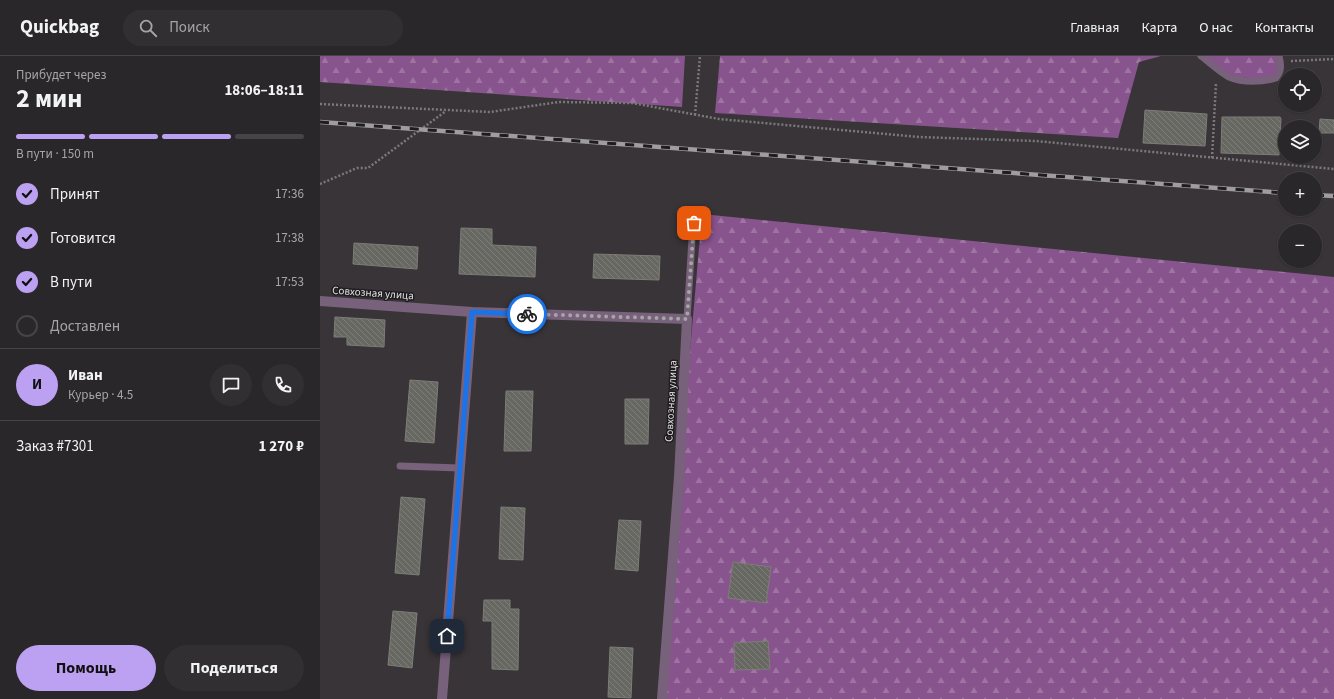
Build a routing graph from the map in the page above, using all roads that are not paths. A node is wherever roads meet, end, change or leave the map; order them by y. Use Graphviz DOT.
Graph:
graph roads {
  1 [pos="1201,56"];
  2 [pos="1280,59"];
  3 [pos="694,223"];
  4 [pos="320,301"];
  5 [pos="472,312"];
  6 [pos="687,319"];
  7 [pos="400,466"];
  8 [pos="460,468"];
  9 [pos="442,699"];
  10 [pos="662,699"];
  1 -- 2 [label="lane"];
  3 -- 6 [label="lane"];
  4 -- 5 [label="street, Совхозная улица"];
  5 -- 6 [label="street, Совхозная улица"];
  5 -- 8 [label="street"];
  6 -- 10 [label="street, Совхозная улица"];
  7 -- 8 [label="lane"];
  8 -- 9 [label="street"];
}
